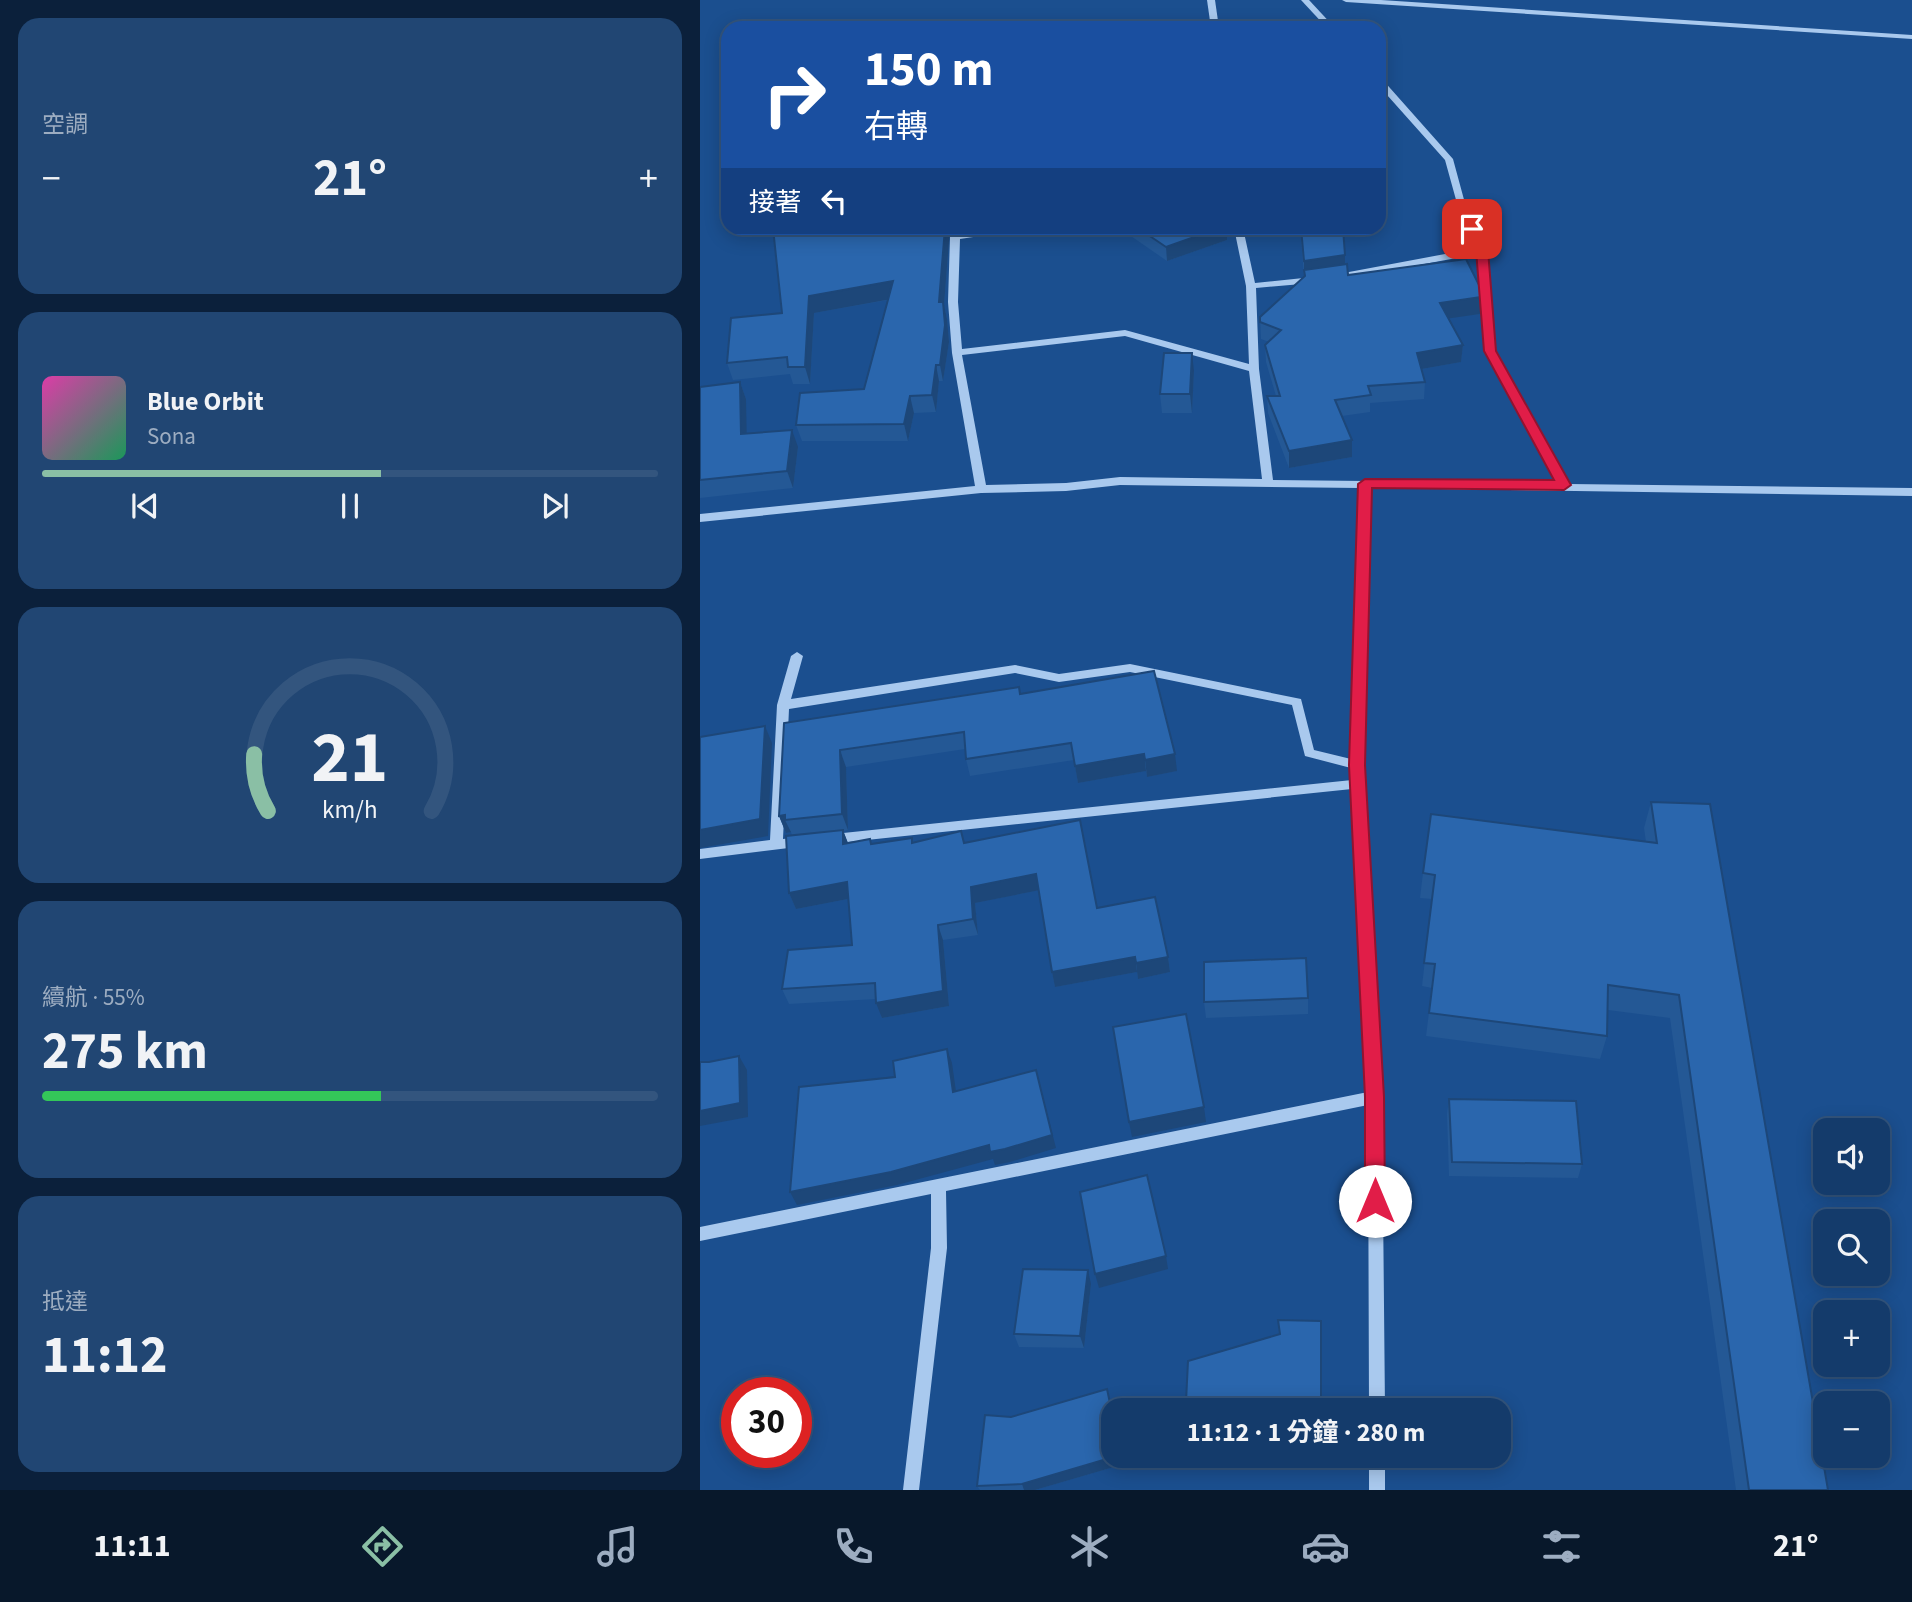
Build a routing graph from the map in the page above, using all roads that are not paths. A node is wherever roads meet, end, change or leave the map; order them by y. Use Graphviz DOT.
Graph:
graph roads {
  1 [pos="1211,0"];
  2 [pos="1305,0"];
  3 [pos="1346,0"];
  4 [pos="1214,21"];
  5 [pos="1324,21"];
  6 [pos="1912,37"];
  7 [pos="1386,89"];
  8 [pos="968,235"];
  9 [pos="1240,235"];
  10 [pos="1482,250"];
  11 [pos="1337,277"];
  12 [pos="1325,279"];
  13 [pos="1251,286"];
  14 [pos="957,354"];
  15 [pos="1254,369"];
  16 [pos="1268,481"];
  17 [pos="1365,484"];
  18 [pos="1564,485"];
  19 [pos="981,489"];
  20 [pos="1912,492"];
  21 [pos="700,518"];
  22 [pos="797,656"];
  23 [pos="783,705"];
  24 [pos="1357,765"];
  25 [pos="1357,784"];
  26 [pos="776,845"];
  27 [pos="700,854"];
  28 [pos="1374,1097"];
  29 [pos="939,1186"];
  30 [pos="700,1234"];
  31 [pos="1377,1398"];
  32 [pos="1377,1468"];
  33 [pos="911,1490"];
  34 [pos="1377,1490"];
  1 -- 4 [label="street"];
  2 -- 5 [label="street"];
  3 -- 6 [label="street"];
  7 -- 10 [label="street"];
  8 -- 14 [label="street"];
  9 -- 13 [label="street"];
  10 -- 11 [label="street"];
  10 -- 18 [label="street"];
  12 -- 13 [label="street"];
  13 -- 15 [label="street"];
  14 -- 15 [label="street"];
  14 -- 19 [label="street"];
  15 -- 16 [label="street"];
  16 -- 17 [label="street"];
  16 -- 19 [label="street"];
  17 -- 18 [label="street"];
  17 -- 24 [label="street"];
  18 -- 20 [label="street"];
  19 -- 21 [label="street"];
  22 -- 23 [label="street"];
  23 -- 24 [label="street"];
  23 -- 26 [label="street"];
  24 -- 25 [label="street"];
  25 -- 26 [label="street"];
  25 -- 28 [label="street"];
  26 -- 27 [label="street"];
  28 -- 29 [label="street"];
  28 -- 31 [label="street"];
  29 -- 30 [label="street"];
  29 -- 33 [label="street"];
  32 -- 34 [label="street"];
}
